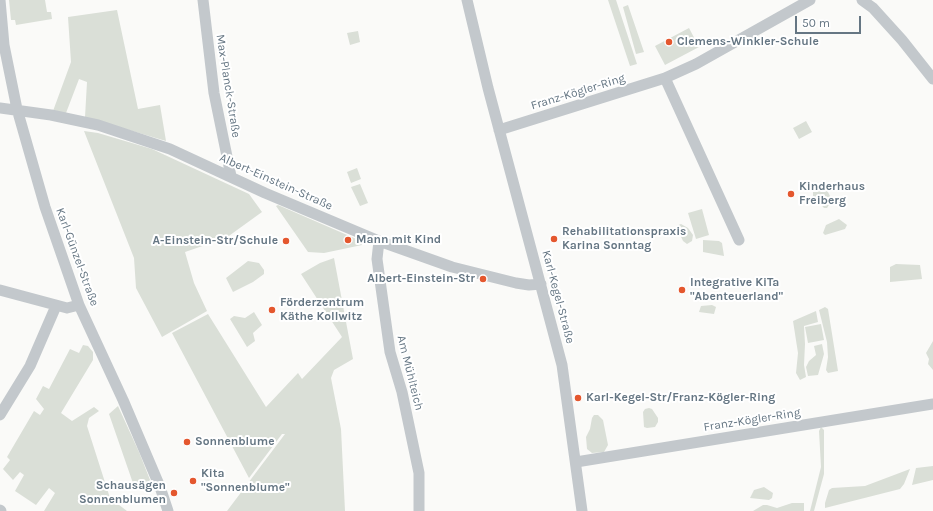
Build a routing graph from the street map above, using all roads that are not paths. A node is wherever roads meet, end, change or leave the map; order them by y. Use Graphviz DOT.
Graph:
graph roads {
  1 [pos="0,0"];
  2 [pos="203,0"];
  3 [pos="467,0"];
  4 [pos="810,0"];
  5 [pos="862,0"];
  6 [pos="664,78"];
  7 [pos="933,79"];
  8 [pos="0,108"];
  9 [pos="17,109"];
  10 [pos="499,130"];
  11 [pos="231,176"];
  12 [pos="739,240"];
  13 [pos="379,241"];
  14 [pos="541,284"];
  15 [pos="0,290"];
  16 [pos="79,305"];
  17 [pos="56,306"];
  18 [pos="933,404"];
  19 [pos="0,415"];
  20 [pos="576,462"];
  21 [pos="168,511"];
  22 [pos="419,511"];
  23 [pos="582,511"];
  1 -- 9 [label="street, Karl-Günzel-Straße"];
  2 -- 11 [label="street, Max-Planck-Straße"];
  3 -- 10 [label="street, Karl-Kegel-Straße"];
  4 -- 6 [label="street, Franz-Kögler-Ring"];
  5 -- 7 [label="street"];
  6 -- 10 [label="street, Franz-Kögler-Ring"];
  6 -- 12 [label="street"];
  8 -- 9 [label="street, Albert-Einstein-Straße"];
  9 -- 11 [label="street, Albert-Einstein-Straße"];
  9 -- 16 [label="street, Karl-Günzel-Straße"];
  10 -- 14 [label="street, Karl-Kegel-Straße"];
  11 -- 13 [label="street, Albert-Einstein-Straße"];
  13 -- 14 [label="street, Albert-Einstein-Straße"];
  13 -- 22 [label="street, Am Mühlteich"];
  14 -- 20 [label="street, Karl-Kegel-Straße"];
  15 -- 17 [label="street"];
  16 -- 17 [label="street"];
  16 -- 21 [label="street, Karl-Günzel-Straße"];
  17 -- 19 [label="street"];
  18 -- 20 [label="street, Franz-Kögler-Ring"];
  20 -- 23 [label="street, Karl-Kegel-Straße"];
}
